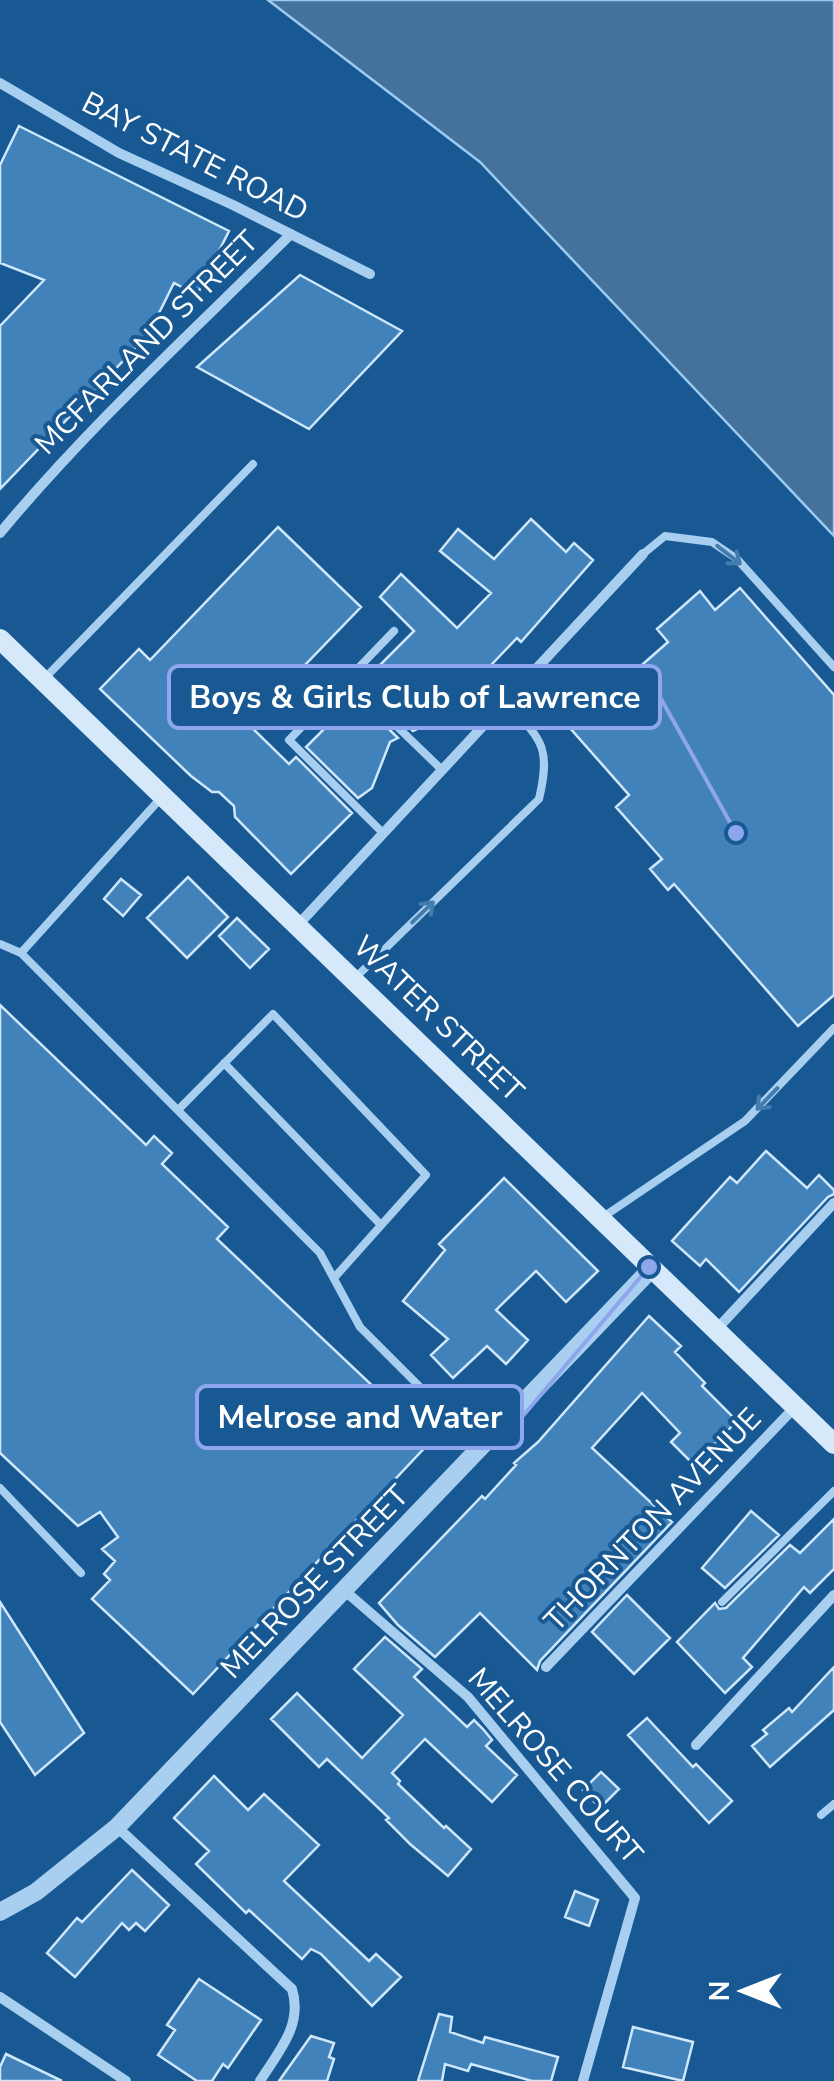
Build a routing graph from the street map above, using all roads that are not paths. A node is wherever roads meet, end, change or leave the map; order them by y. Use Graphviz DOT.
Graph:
graph roads {
  1 [pos="0,83"];
  2 [pos="291,234"];
  3 [pos="370,274"];
  4 [pos="253,464"];
  5 [pos="0,532"];
  6 [pos="643,554"];
  7 [pos="394,631"];
  8 [pos="0,638"];
  9 [pos="834,667"];
  10 [pos="348,679"];
  11 [pos="43,680"];
  12 [pos="504,700"];
  13 [pos="442,768"];
  14 [pos="163,796"];
  15 [pos="383,832"];
  16 [pos="298,926"];
  17 [pos="0,944"];
  18 [pos="21,953"];
  19 [pos="353,980"];
  20 [pos="834,1028"];
  21 [pos="224,1063"];
  22 [pos="178,1110"];
  23 [pos="834,1204"];
  24 [pos="601,1219"];
  25 [pos="381,1226"];
  26 [pos="652,1268"];
  27 [pos="334,1278"];
  28 [pos="716,1330"];
  29 [pos="796,1407"];
  30 [pos="485,1444"];
  31 [pos="834,1444"];
  32 [pos="0,1488"];
  33 [pos="834,1491"];
  34 [pos="81,1573"];
  35 [pos="345,1591"];
  36 [pos="834,1594"];
  37 [pos="722,1602"];
  38 [pos="546,1668"];
  39 [pos="696,1745"];
  40 [pos="834,1804"];
  41 [pos="821,1815"];
  42 [pos="118,1827"];
  43 [pos="0,1912"];
  44 [pos="0,1997"];
  45 [pos="126,2081"];
  46 [pos="260,2081"];
  47 [pos="583,2081"];
  1 -- 2 [label="street, BAY STATE ROAD"];
  2 -- 3 [label="street, BAY STATE ROAD"];
  2 -- 5 [label="street, MCFARLAND STREET"];
  4 -- 11 [label="lane"];
  6 -- 9 [label="lane, one-way"];
  6 -- 12 [label="street"];
  7 -- 10 [label="lane"];
  8 -- 11 [label="main road, WATER STREET"];
  10 -- 13 [label="lane"];
  10 -- 15 [label="lane"];
  11 -- 14 [label="main road, WATER STREET"];
  12 -- 13 [label="street"];
  19 -- 12 [label="lane, one-way"];
  13 -- 15 [label="street"];
  14 -- 16 [label="main road, WATER STREET"];
  14 -- 18 [label="lane"];
  15 -- 16 [label="street"];
  16 -- 19 [label="main road, WATER STREET"];
  17 -- 18 [label="lane"];
  18 -- 22 [label="lane"];
  19 -- 24 [label="main road, WATER STREET"];
  20 -- 24 [label="lane, one-way"];
  21 -- 22 [label="lane"];
  21 -- 25 [label="lane"];
  21 -- 25 [label="lane"];
  22 -- 27 [label="lane"];
  23 -- 28 [label="street"];
  24 -- 26 [label="main road, WATER STREET"];
  25 -- 27 [label="lane"];
  26 -- 28 [label="main road, WATER STREET"];
  26 -- 30 [label="street, MELROSE STREET"];
  27 -- 30 [label="lane"];
  28 -- 29 [label="main road, WATER STREET"];
  29 -- 31 [label="main road, WATER STREET"];
  29 -- 38 [label="street, THORNTON AVENUE"];
  30 -- 35 [label="street, MELROSE STREET"];
  32 -- 34 [label="lane"];
  33 -- 37 [label="lane"];
  35 -- 42 [label="street, MELROSE STREET"];
  35 -- 47 [label="street, MELROSE COURT"];
  36 -- 39 [label="street"];
  40 -- 41 [label="lane"];
  42 -- 43 [label="street, MELROSE STREET"];
  42 -- 46 [label="street"];
  44 -- 45 [label="street"];
}
